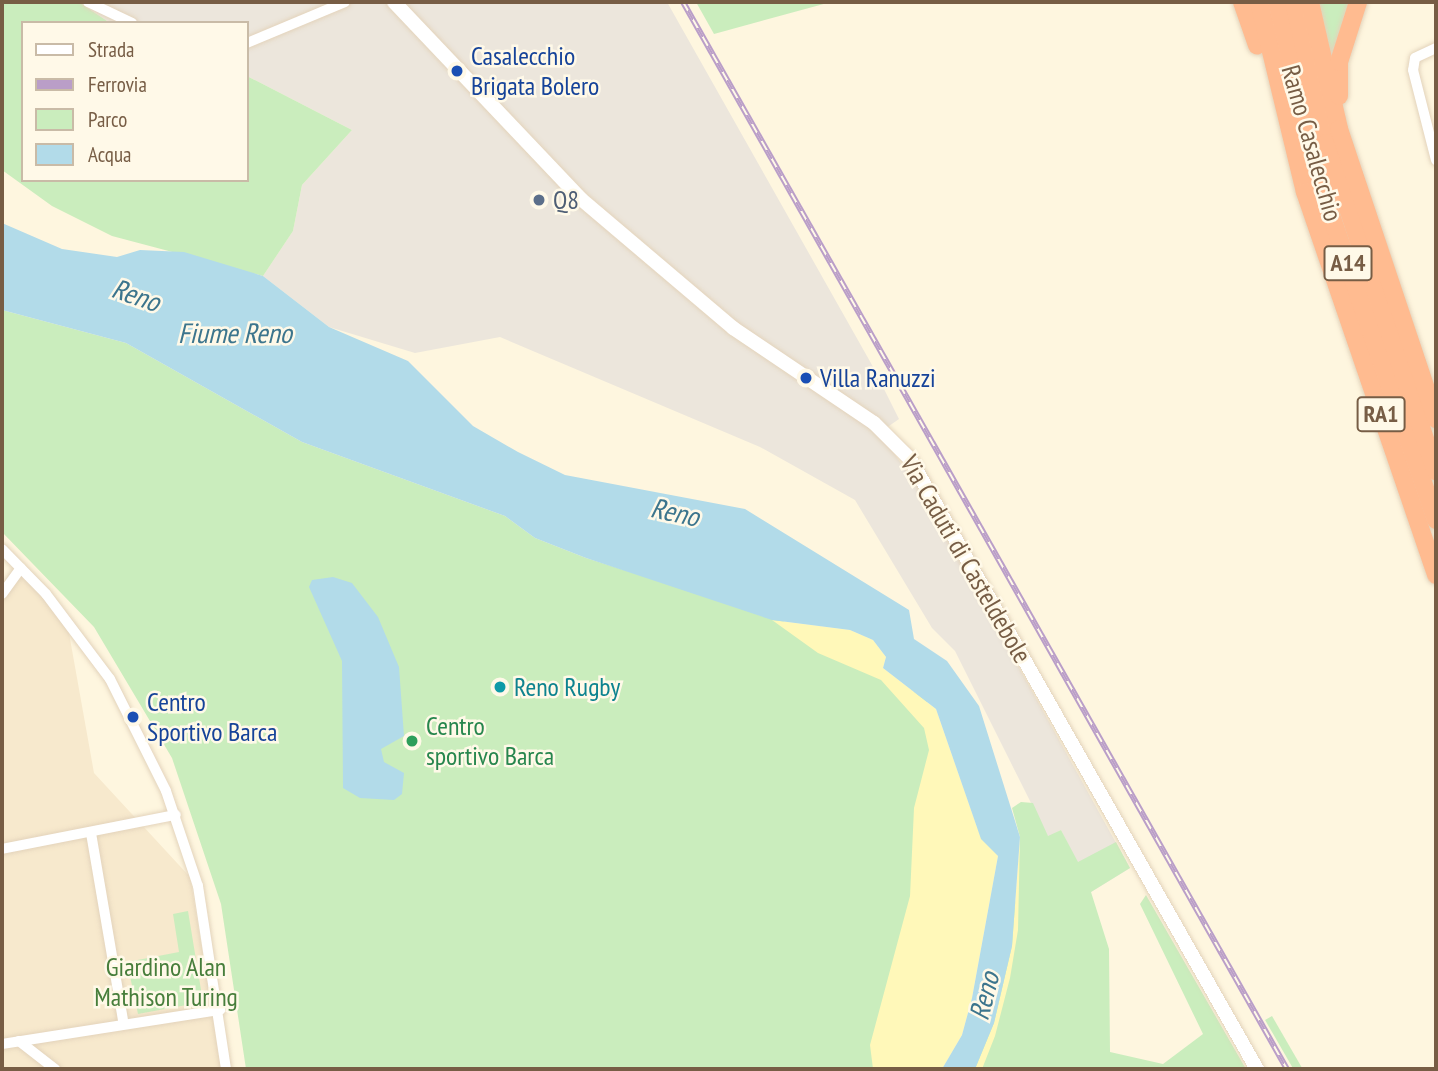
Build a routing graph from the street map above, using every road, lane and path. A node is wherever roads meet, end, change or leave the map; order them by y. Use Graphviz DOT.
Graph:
graph roads {
  1 [pos="88,2"];
  2 [pos="345,2"];
  3 [pos="394,2"];
  4 [pos="1242,2"];
  5 [pos="1259,2"];
  6 [pos="1277,2"];
  7 [pos="1294,2"];
  8 [pos="1310,2"];
  9 [pos="1358,2"];
  10 [pos="128,21"];
  11 [pos="248,43"];
  12 [pos="1436,48"];
  13 [pos="1288,133"];
  14 [pos="1436,160"];
  15 [pos="1372,233"];
  16 [pos="1436,419"];
  17 [pos="1436,471"];
  18 [pos="1436,520"];
  19 [pos="2,549"];
  20 [pos="22,568"];
  21 [pos="1436,575"];
  22 [pos="2,594"];
  23 [pos="176,815"];
  24 [pos="92,833"];
  25 [pos="2,847"];
  26 [pos="220,1010"];
  27 [pos="123,1021"];
  28 [pos="19,1041"];
  29 [pos="2,1044"];
  30 [pos="55,1069"];
  31 [pos="226,1069"];
  32 [pos="1257,1069"];
  1 -- 10 [label="street"];
  2 -- 11 [label="street"];
  3 -- 32 [label="main road, Via Caduti di Casteldebole"];
  4 -- 13 [label="highway"];
  5 -- 13 [label="highway, RA1"];
  6 -- 18 [label="highway, Ramo Casalecchio / A14"];
  7 -- 17 [label="highway, Ramo Casalecchio / A14"];
  8 -- 15 [label="highway, RA1"];
  9 -- 15 [label="highway"];
  12 -- 14 [label="street"];
  13 -- 21 [label="highway, RA1"];
  15 -- 16 [label="highway, RA1"];
  19 -- 20 [label="street"];
  20 -- 22 [label="street"];
  20 -- 23 [label="street"];
  23 -- 24 [label="street"];
  23 -- 26 [label="street"];
  24 -- 25 [label="street"];
  24 -- 27 [label="street"];
  26 -- 27 [label="street"];
  26 -- 31 [label="street"];
  27 -- 28 [label="street"];
  28 -- 29 [label="street"];
  28 -- 30 [label="street"];
}
